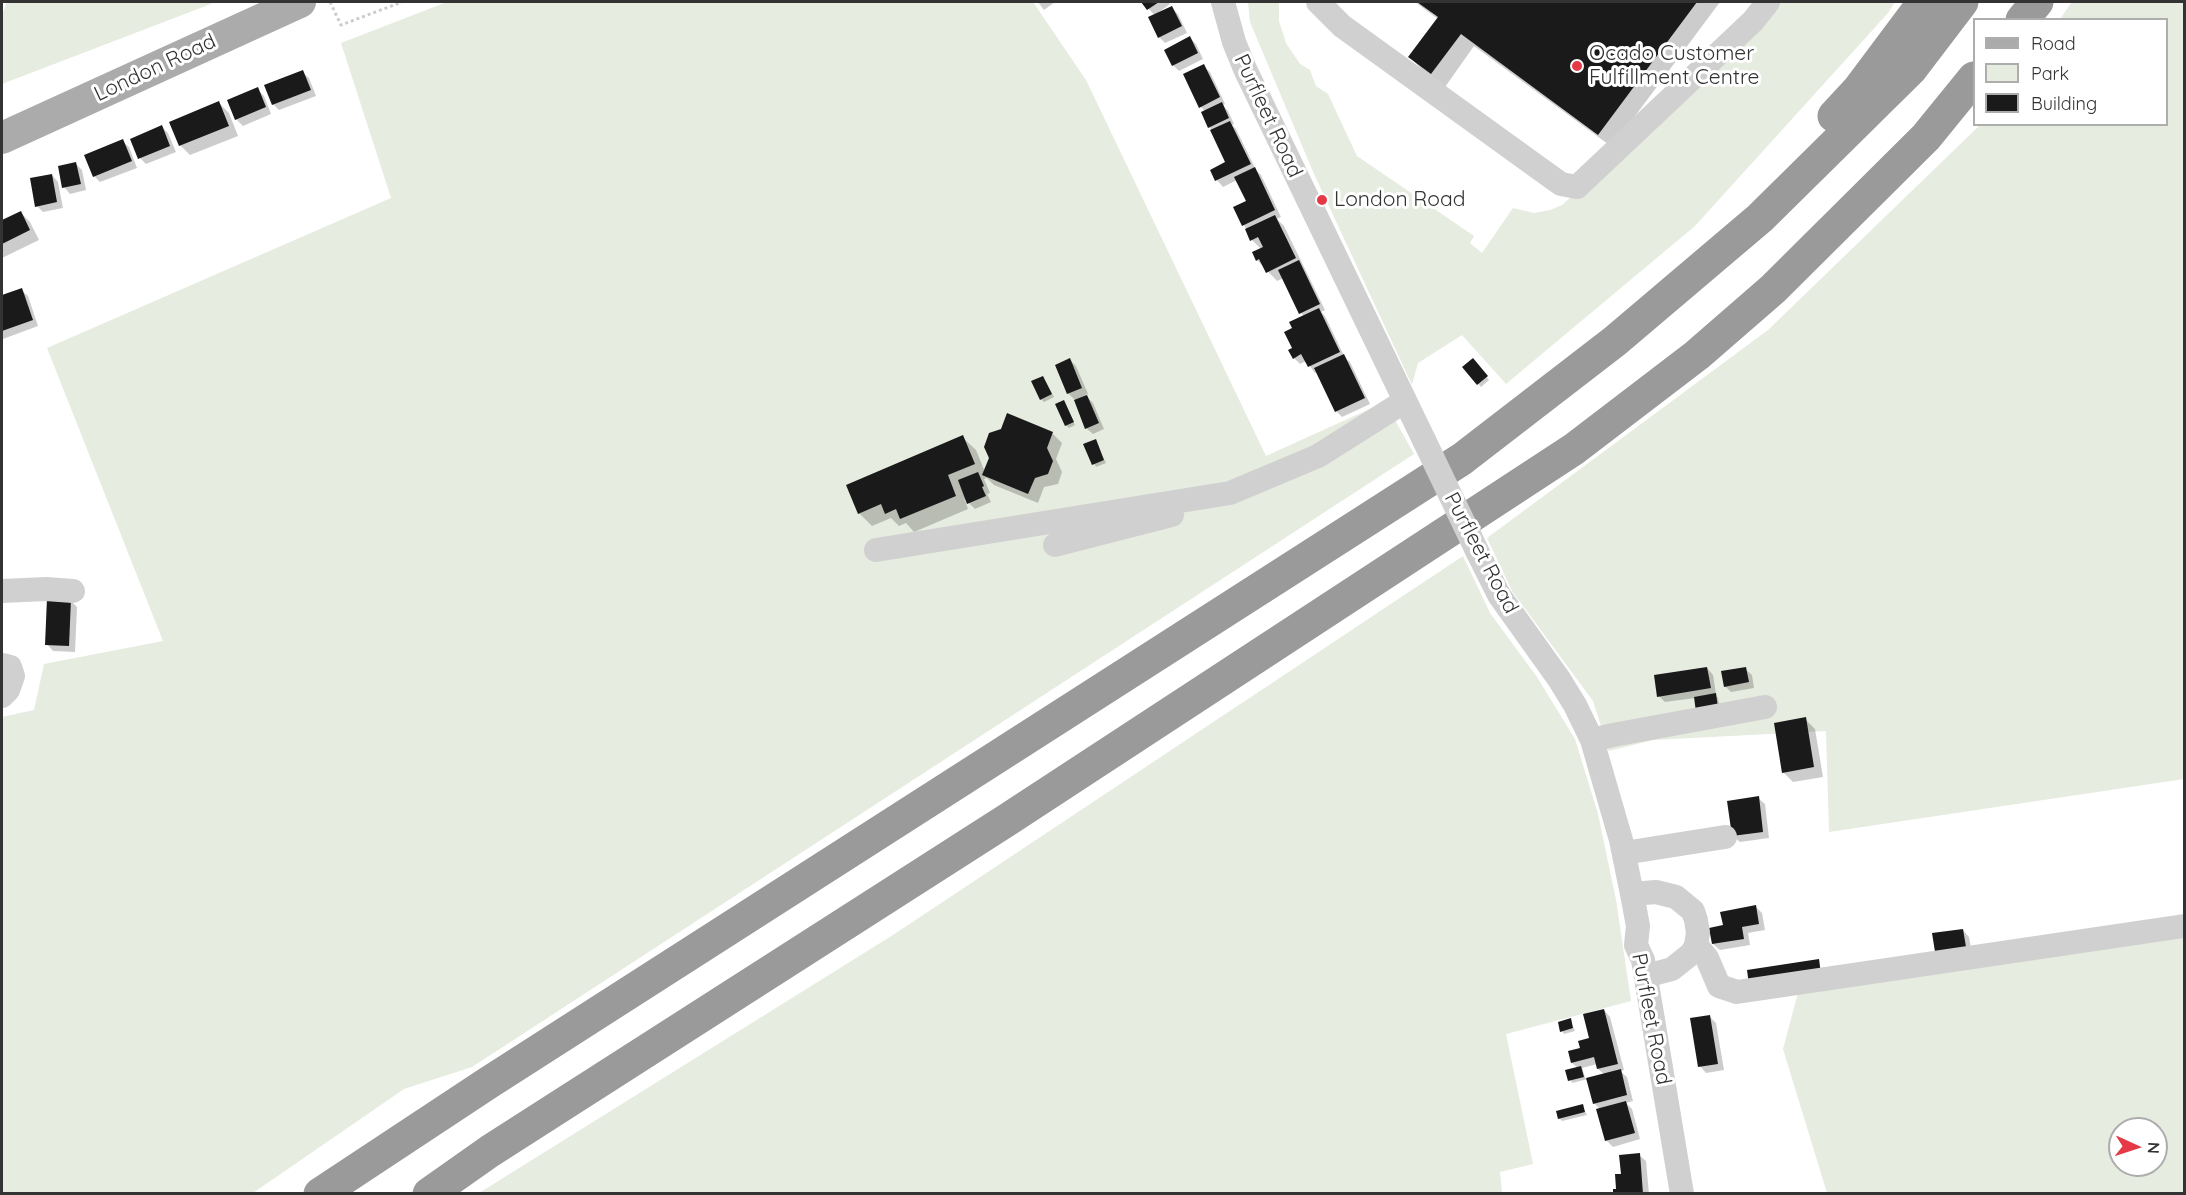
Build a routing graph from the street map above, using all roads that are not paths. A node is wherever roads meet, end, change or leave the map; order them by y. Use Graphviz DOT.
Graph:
graph roads {
  1 [pos="300,2"];
  2 [pos="1222,2"];
  3 [pos="1318,2"];
  4 [pos="1768,2"];
  5 [pos="1924,2"];
  6 [pos="1962,2"];
  7 [pos="2037,2"];
  8 [pos="2024,18"];
  9 [pos="1973,79"];
  10 [pos="4,134"];
  11 [pos="1760,218"];
  12 [pos="1405,401"];
  13 [pos="1230,493"];
  14 [pos="1054,545"];
  15 [pos="876,550"];
  16 [pos="2,591"];
  17 [pos="74,591"];
  18 [pos="2,665"];
  19 [pos="2,696"];
  20 [pos="1765,708"];
  21 [pos="1592,740"];
  22 [pos="1725,837"];
  23 [pos="1623,852"];
  24 [pos="1632,894"];
  25 [pos="2184,926"];
  26 [pos="1696,945"];
  27 [pos="1646,976"];
  28 [pos="320,1194"];
  29 [pos="429,1194"];
  30 [pos="1682,1194"];
  1 -- 10 [label="main road, London Road"];
  2 -- 12 [label="street, Purfleet Road"];
  3 -- 4 [label="street"];
  5 -- 11 [label="highway"];
  6 -- 11 [label="highway"];
  7 -- 8 [label="highway"];
  9 -- 29 [label="highway"];
  11 -- 28 [label="highway"];
  12 -- 13 [label="street"];
  12 -- 21 [label="street, Purfleet Road, bridge"];
  13 -- 14 [label="street"];
  13 -- 15 [label="street"];
  16 -- 17 [label="street"];
  18 -- 19 [label="street"];
  20 -- 21 [label="street"];
  21 -- 23 [label="street, Purfleet Road"];
  22 -- 23 [label="street"];
  23 -- 24 [label="street, Purfleet Road"];
  24 -- 26 [label="street"];
  24 -- 27 [label="street, Purfleet Road"];
  25 -- 26 [label="street"];
  26 -- 27 [label="street"];
  27 -- 30 [label="street, Purfleet Road"];
}
